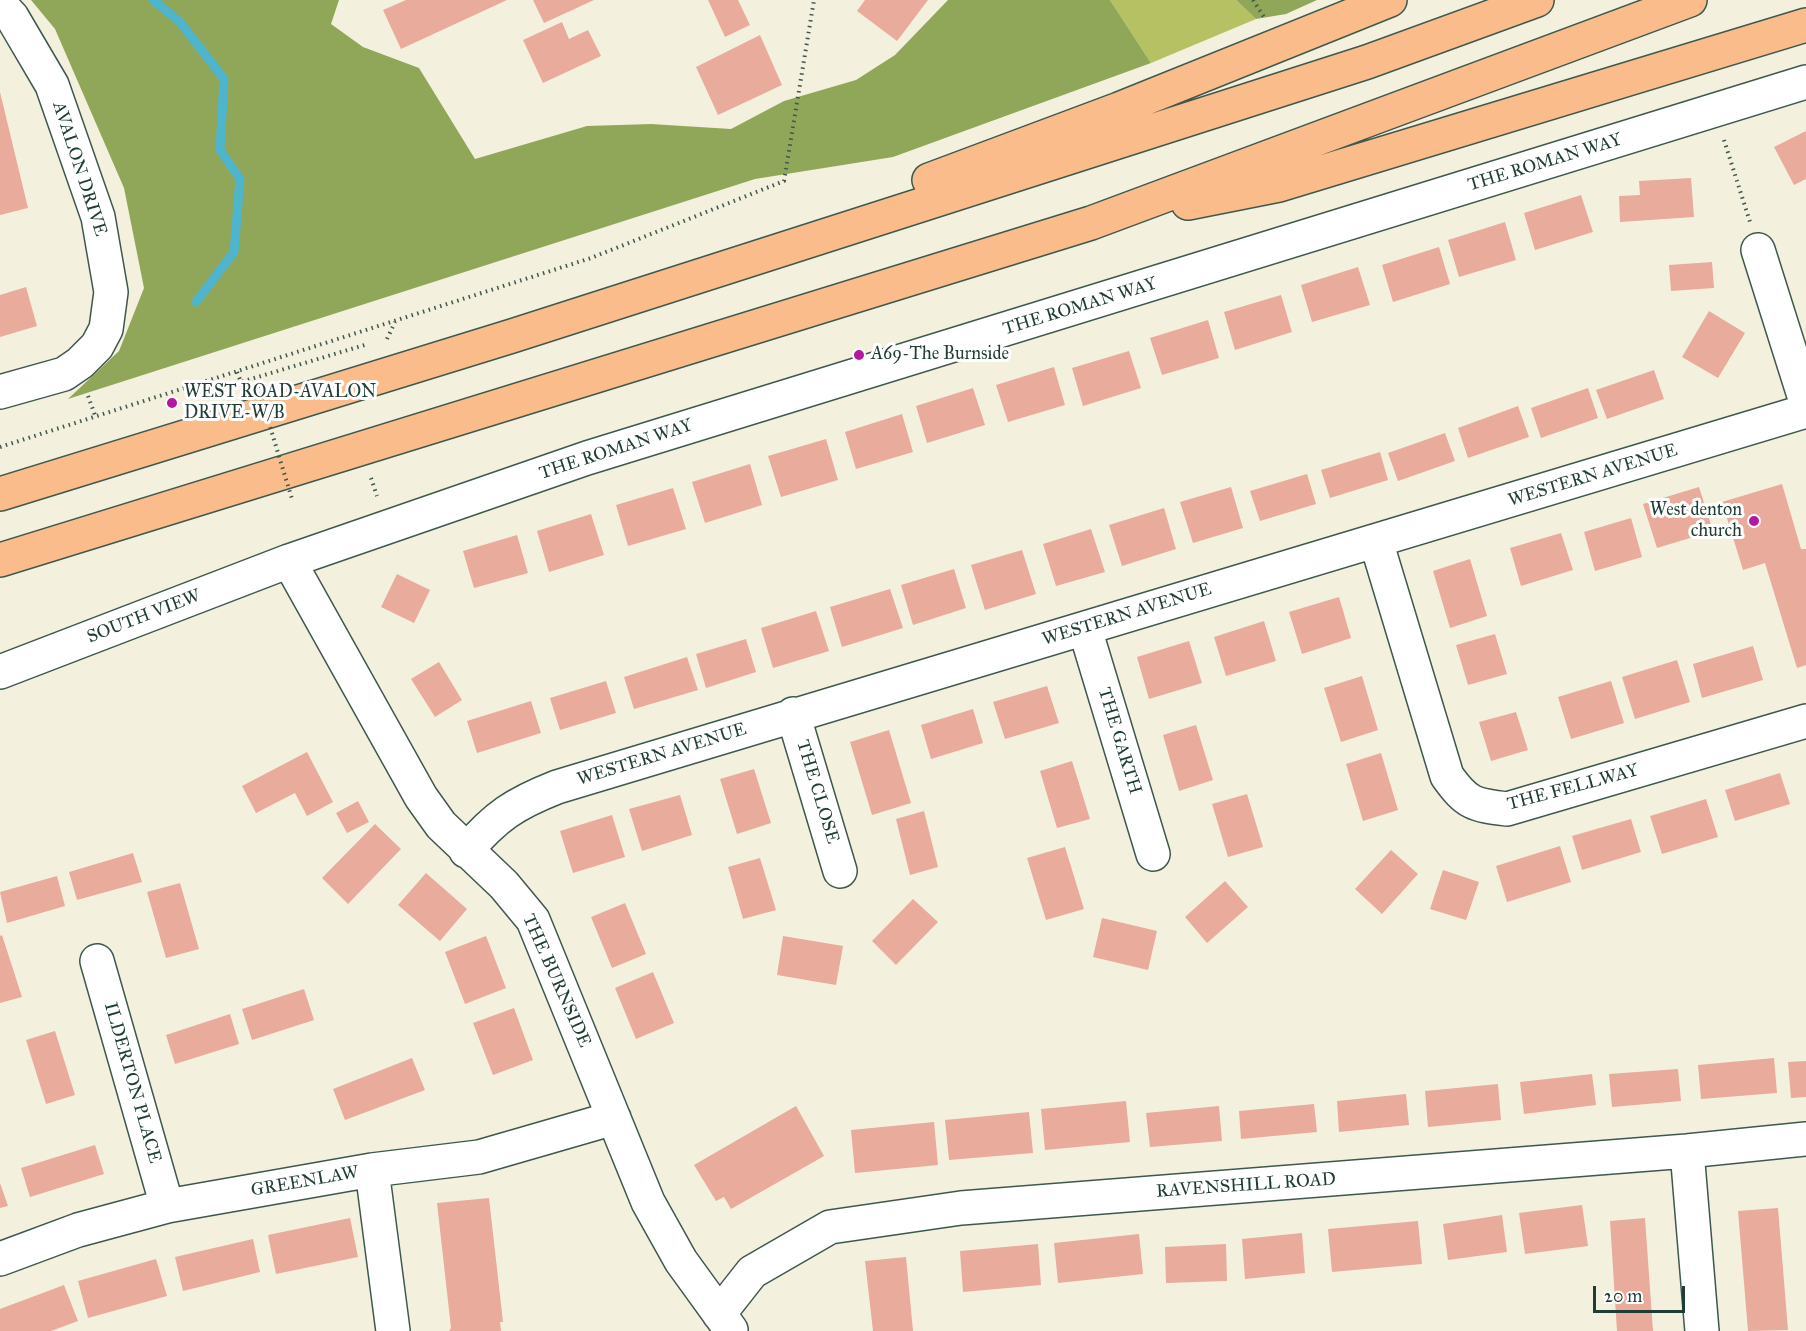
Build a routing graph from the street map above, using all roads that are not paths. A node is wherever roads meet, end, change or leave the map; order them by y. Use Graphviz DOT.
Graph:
graph roads {
  1 [pos="1390,0"];
  2 [pos="1537,0"];
  3 [pos="1690,0"];
  4 [pos="0,4"];
  5 [pos="1806,25"];
  6 [pos="1806,82"];
  7 [pos="1091,223"];
  8 [pos="1758,250"];
  9 [pos="512,336"];
  10 [pos="0,392"];
  11 [pos="1806,402"];
  12 [pos="1806,411"];
  13 [pos="0,494"];
  14 [pos="1376,541"];
  15 [pos="0,560"];
  16 [pos="289,561"];
  17 [pos="1085,628"];
  18 [pos="0,672"];
  19 [pos="793,714"];
  20 [pos="1806,721"];
  21 [pos="466,851"];
  22 [pos="1153,854"];
  23 [pos="840,871"];
  24 [pos="97,961"];
  25 [pos="614,1118"];
  26 [pos="1806,1139"];
  27 [pos="1687,1151"];
  28 [pos="372,1170"];
  29 [pos="167,1206"];
  30 [pos="0,1258"];
  31 [pos="725,1323"];
  32 [pos="393,1331"];
  33 [pos="1702,1331"];
  1 -- 9 [label="highway"];
  2 -- 9 [label="highway"];
  3 -- 7 [label="highway"];
  4 -- 10 [label="street, AVALON DRIVE"];
  5 -- 7 [label="highway"];
  6 -- 16 [label="street, THE ROMAN WAY"];
  7 -- 15 [label="highway"];
  8 -- 11 [label="street"];
  9 -- 13 [label="highway"];
  12 -- 14 [label="street, WESTERN AVENUE"];
  14 -- 17 [label="street, WESTERN AVENUE"];
  14 -- 20 [label="street, THE FELLWAY"];
  16 -- 18 [label="street, SOUTH VIEW"];
  16 -- 21 [label="street, THE BURNSIDE"];
  17 -- 19 [label="street, WESTERN AVENUE"];
  17 -- 22 [label="street, THE GARTH"];
  19 -- 21 [label="street, WESTERN AVENUE"];
  19 -- 23 [label="street, THE CLOSE"];
  21 -- 25 [label="street, THE BURNSIDE"];
  24 -- 29 [label="street, ILDERTON PLACE"];
  25 -- 28 [label="street, GREENLAW"];
  25 -- 31 [label="street, THE BURNSIDE"];
  26 -- 27 [label="street, RAVENSHILL ROAD"];
  27 -- 31 [label="street, RAVENSHILL ROAD"];
  27 -- 33 [label="street"];
  28 -- 29 [label="street, GREENLAW"];
  28 -- 32 [label="street"];
  29 -- 30 [label="street, GREENLAW"];
}
